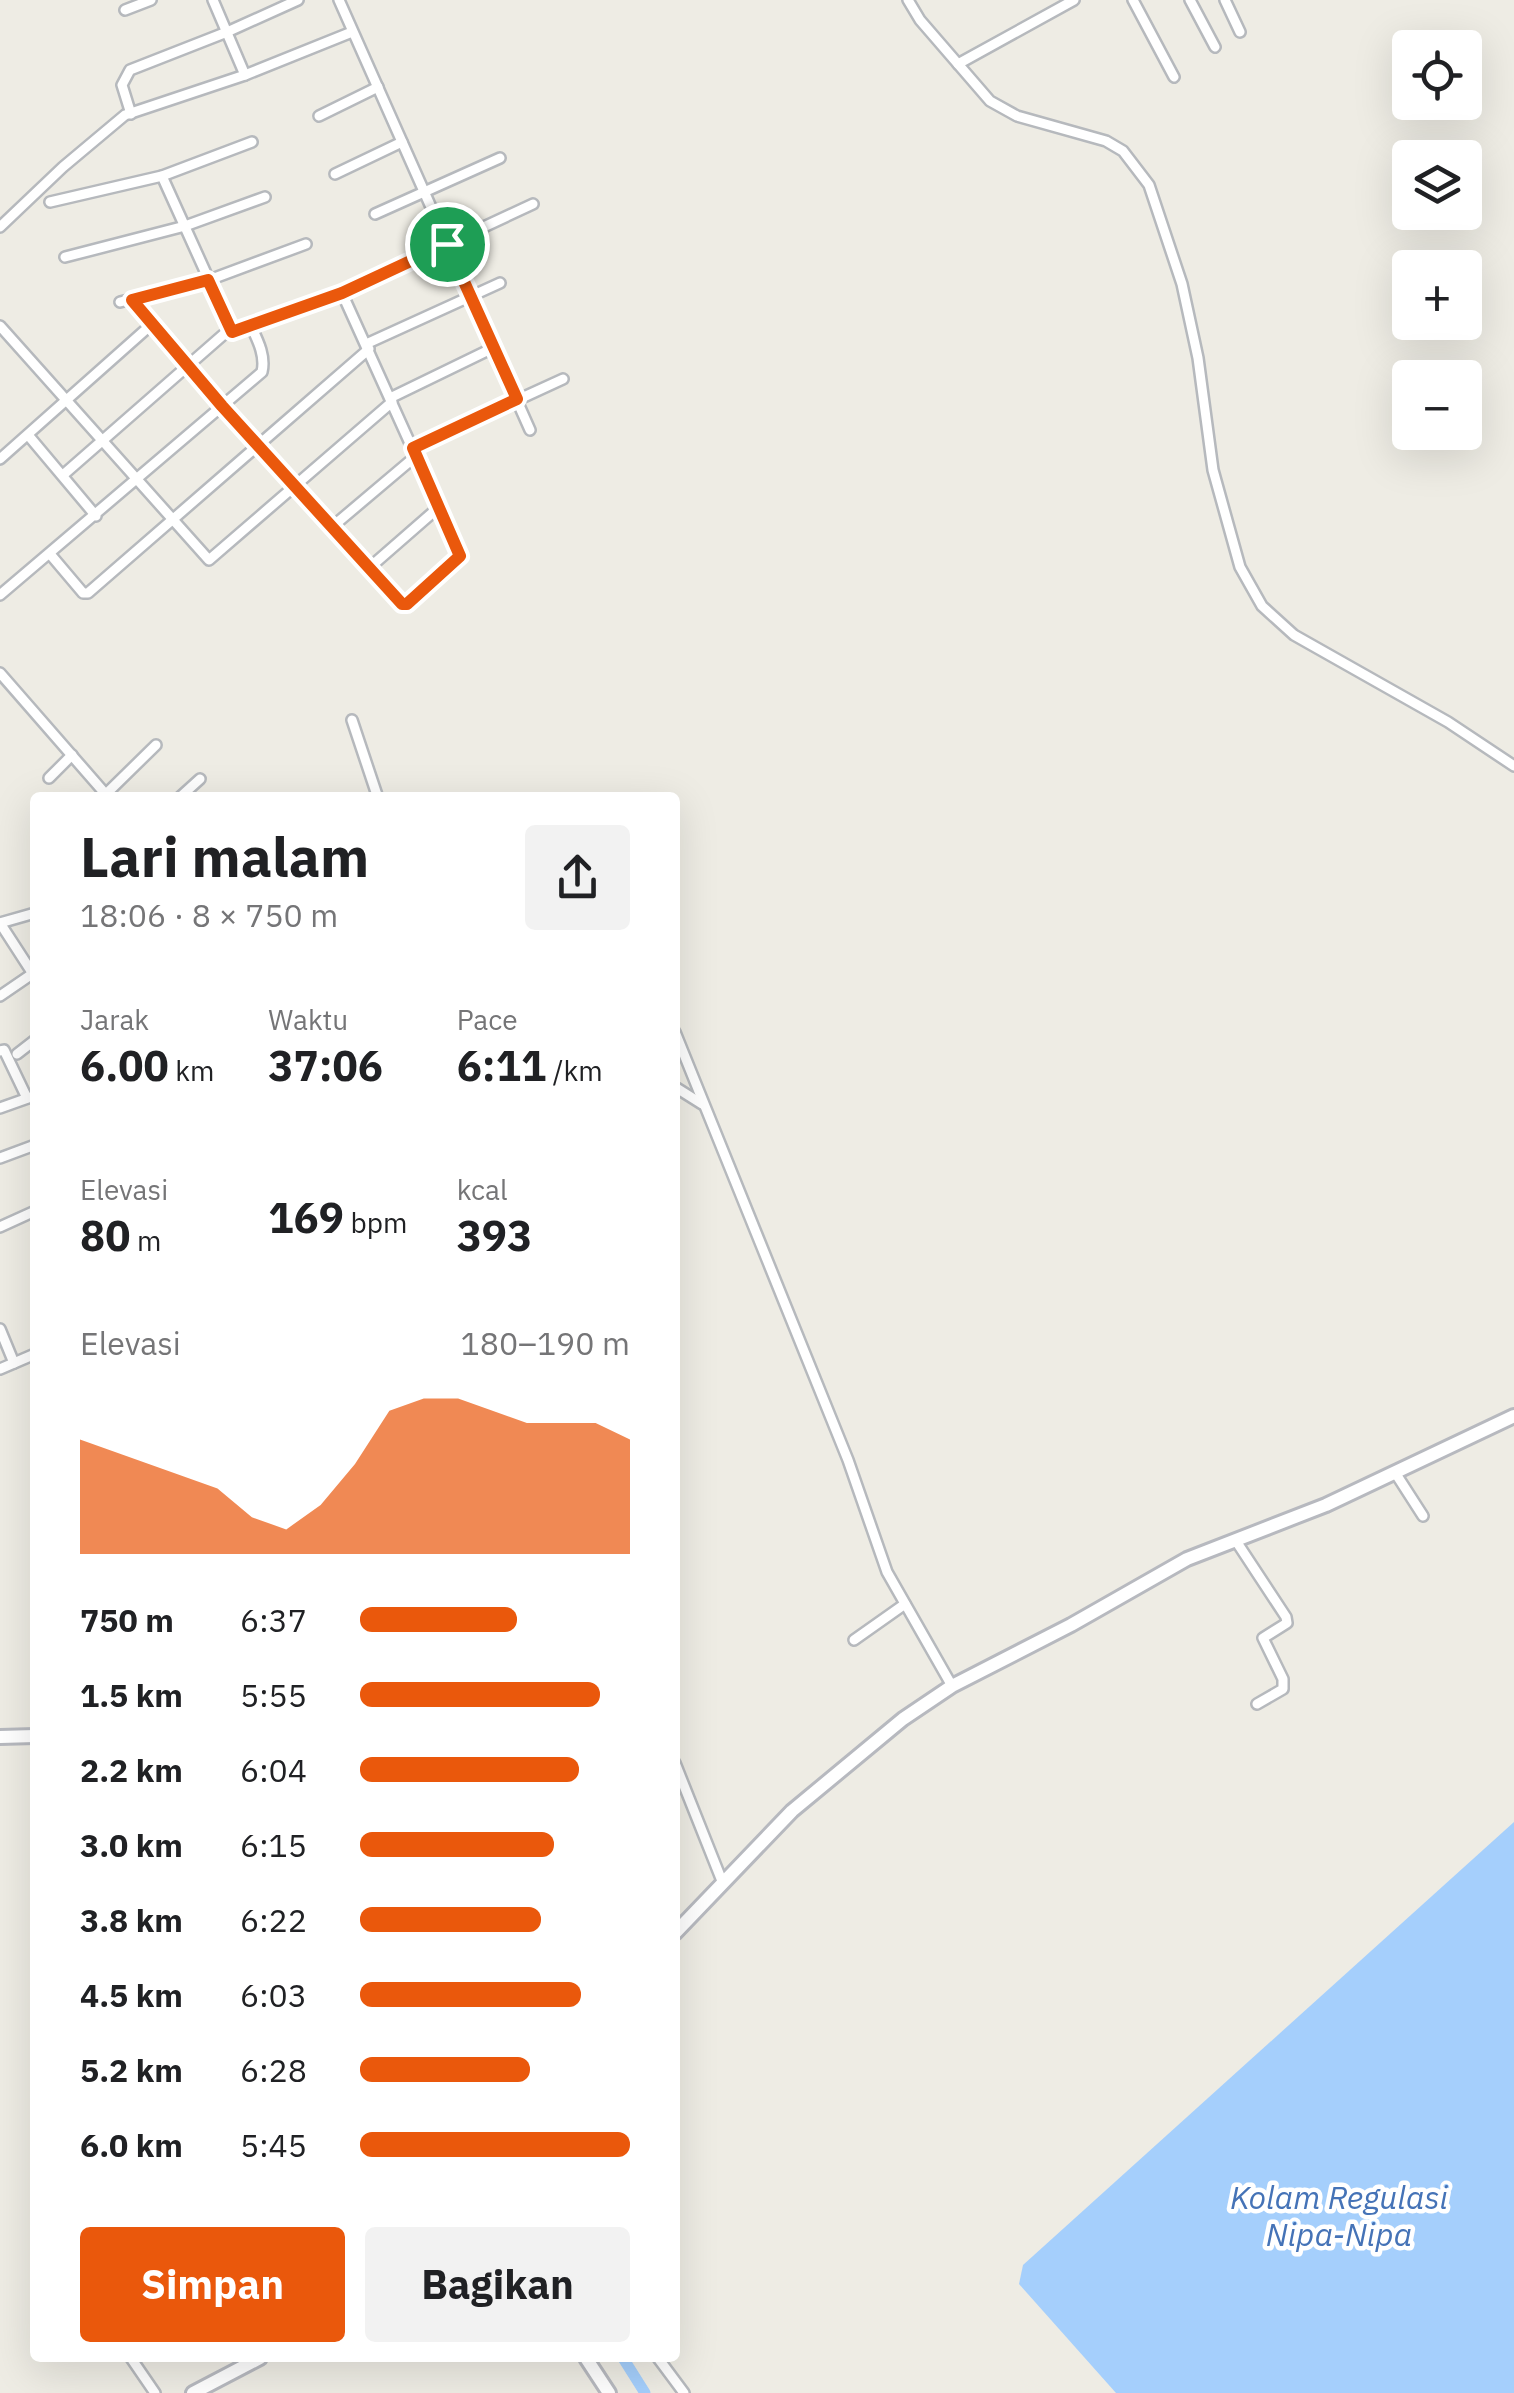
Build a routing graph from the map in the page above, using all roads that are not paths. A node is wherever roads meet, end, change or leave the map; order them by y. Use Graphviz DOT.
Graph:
graph roads {
  1 [pos="151,0"];
  2 [pos="214,0"];
  3 [pos="298,0"];
  4 [pos="339,0"];
  5 [pos="908,0"];
  6 [pos="1074,0"];
  7 [pos="1133,0"];
  8 [pos="1190,0"];
  9 [pos="1224,0"];
  10 [pos="124,10"];
  11 [pos="228,32"];
  12 [pos="352,32"];
  13 [pos="1240,32"];
  14 [pos="1215,47"];
  15 [pos="958,64"];
  16 [pos="245,75"];
  17 [pos="1174,77"];
  18 [pos="378,87"];
  19 [pos="131,114"];
  20 [pos="318,116"];
  21 [pos="252,142"];
  22 [pos="402,142"];
  23 [pos="500,158"];
  24 [pos="334,174"];
  25 [pos="162,176"];
  26 [pos="424,191"];
  27 [pos="266,197"];
  28 [pos="50,202"];
  29 [pos="533,204"];
  30 [pos="375,214"];
  31 [pos="184,226"];
  32 [pos="0,227"];
  33 [pos="306,244"];
  34 [pos="447,244"];
  35 [pos="64,257"];
  36 [pos="208,280"];
  37 [pos="500,283"];
  38 [pos="342,293"];
  39 [pos="472,296"];
  40 [pos="132,300"];
  41 [pos="120,302"];
  42 [pos="152,324"];
  43 [pos="250,324"];
  44 [pos="0,326"];
  45 [pos="232,332"];
  46 [pos="368,347"];
  47 [pos="494,347"];
  48 [pos="186,365"];
  49 [pos="563,380"];
  50 [pos="517,399"];
  51 [pos="391,400"];
  52 [pos="65,401"];
  53 [pos="222,406"];
  54 [pos="530,430"];
  55 [pos="28,435"];
  56 [pos="102,442"];
  57 [pos="259,446"];
  58 [pos="415,452"];
  59 [pos="0,460"];
  60 [pos="63,475"];
  61 [pos="137,480"];
  62 [pos="294,485"];
  63 [pos="439,507"];
  64 [pos="96,516"];
  65 [pos="173,521"];
  66 [pos="332,528"];
  67 [pos="50,554"];
  68 [pos="368,568"];
  69 [pos="0,595"];
  70 [pos="0,673"];
  71 [pos="352,720"];
  72 [pos="156,745"];
  73 [pos="72,755"];
  74 [pos="1514,766"];
  75 [pos="50,778"];
  76 [pos="200,779"];
  77 [pos="104,792"];
  78 [pos="111,792"];
  79 [pos="186,792"];
  80 [pos="376,792"];
  81 [pos="30,914"];
  82 [pos="0,923"];
  83 [pos="30,968"];
  84 [pos="30,977"];
  85 [pos="0,996"];
  86 [pos="30,1044"];
  87 [pos="680,1044"];
  88 [pos="0,1051"];
  89 [pos="16,1054"];
  90 [pos="680,1090"];
  91 [pos="30,1097"];
  92 [pos="705,1106"];
  93 [pos="0,1108"];
  94 [pos="30,1147"];
  95 [pos="0,1158"];
  96 [pos="30,1213"];
  97 [pos="0,1227"];
  98 [pos="0,1329"];
  99 [pos="30,1356"];
  100 [pos="14,1363"];
  101 [pos="0,1369"];
  102 [pos="1514,1416"];
  103 [pos="1396,1474"];
  104 [pos="1423,1516"];
  105 [pos="1236,1541"];
  106 [pos="905,1604"];
  107 [pos="854,1640"];
  108 [pos="952,1686"];
  109 [pos="1257,1704"];
  110 [pos="0,1736"];
  111 [pos="30,1736"];
  112 [pos="680,1776"];
  113 [pos="722,1881"];
  114 [pos="680,1927"];
  115 [pos="135,2362"];
  116 [pos="252,2362"];
  117 [pos="589,2362"];
  118 [pos="661,2362"];
  119 [pos="154,2393"];
  120 [pos="193,2393"];
  121 [pos="609,2393"];
  122 [pos="684,2393"];
  1 -- 10 [label="street"];
  2 -- 11 [label="street"];
  3 -- 11 [label="street"];
  4 -- 12 [label="street"];
  5 -- 15 [label="street"];
  6 -- 15 [label="street"];
  7 -- 17 [label="street"];
  8 -- 14 [label="street"];
  9 -- 13 [label="street"];
  11 -- 16 [label="street"];
  11 -- 19 [label="street"];
  12 -- 16 [label="street"];
  12 -- 18 [label="street"];
  15 -- 74 [label="street"];
  16 -- 19 [label="street"];
  18 -- 20 [label="street"];
  18 -- 22 [label="street"];
  19 -- 32 [label="street"];
  21 -- 25 [label="street"];
  22 -- 24 [label="street"];
  22 -- 26 [label="street"];
  23 -- 26 [label="street"];
  25 -- 28 [label="street"];
  25 -- 31 [label="street"];
  26 -- 30 [label="street"];
  26 -- 34 [label="street"];
  27 -- 31 [label="street"];
  29 -- 34 [label="street"];
  31 -- 35 [label="street"];
  31 -- 36 [label="street"];
  33 -- 36 [label="street"];
  34 -- 38 [label="street"];
  34 -- 39 [label="street"];
  36 -- 40 [label="street"];
  36 -- 45 [label="street"];
  37 -- 39 [label="street"];
  38 -- 43 [label="street"];
  38 -- 46 [label="street"];
  39 -- 46 [label="street"];
  39 -- 47 [label="street"];
  40 -- 41 [label="street"];
  40 -- 42 [label="street"];
  42 -- 48 [label="street"];
  42 -- 52 [label="street"];
  43 -- 45 [label="street"];
  43 -- 53 [label="street"];
  44 -- 52 [label="street"];
  45 -- 48 [label="street"];
  46 -- 51 [label="street"];
  46 -- 57 [label="street"];
  47 -- 50 [label="street"];
  47 -- 51 [label="street"];
  48 -- 53 [label="street"];
  48 -- 56 [label="street"];
  49 -- 50 [label="street"];
  50 -- 54 [label="street"];
  50 -- 58 [label="street"];
  51 -- 58 [label="street"];
  51 -- 62 [label="street"];
  52 -- 55 [label="street"];
  52 -- 56 [label="street"];
  53 -- 57 [label="street"];
  53 -- 61 [label="street"];
  55 -- 59 [label="street"];
  55 -- 60 [label="street"];
  56 -- 60 [label="street"];
  56 -- 61 [label="street"];
  57 -- 62 [label="street"];
  57 -- 65 [label="street"];
  58 -- 63 [label="street"];
  58 -- 66 [label="street"];
  60 -- 64 [label="street"];
  61 -- 64 [label="street"];
  61 -- 65 [label="street"];
  62 -- 65 [label="street"];
  62 -- 66 [label="street"];
  63 -- 68 [label="street"];
  63 -- 68 [label="street"];
  64 -- 67 [label="street"];
  65 -- 67 [label="street"];
  66 -- 68 [label="street"];
  67 -- 69 [label="street"];
  70 -- 73 [label="street"];
  71 -- 80 [label="street"];
  72 -- 78 [label="street"];
  73 -- 75 [label="street"];
  73 -- 77 [label="street"];
  76 -- 79 [label="street"];
  81 -- 82 [label="street"];
  82 -- 83 [label="street"];
  84 -- 85 [label="street"];
  86 -- 89 [label="street"];
  87 -- 92 [label="street"];
  88 -- 91 [label="street"];
  90 -- 92 [label="street"];
  91 -- 93 [label="street"];
  92 -- 106 [label="street"];
  94 -- 95 [label="street"];
  96 -- 97 [label="street"];
  98 -- 100 [label="street"];
  99 -- 100 [label="street"];
  100 -- 101 [label="street"];
  102 -- 103 [label="street"];
  103 -- 104 [label="street"];
  103 -- 105 [label="street"];
  105 -- 108 [label="street"];
  105 -- 109 [label="street"];
  106 -- 107 [label="street"];
  106 -- 108 [label="street"];
  108 -- 113 [label="street"];
  110 -- 111 [label="street"];
  112 -- 113 [label="street"];
  113 -- 114 [label="street"];
  115 -- 119 [label="street"];
  116 -- 120 [label="street"];
  117 -- 121 [label="street"];
  118 -- 122 [label="street"];
}
